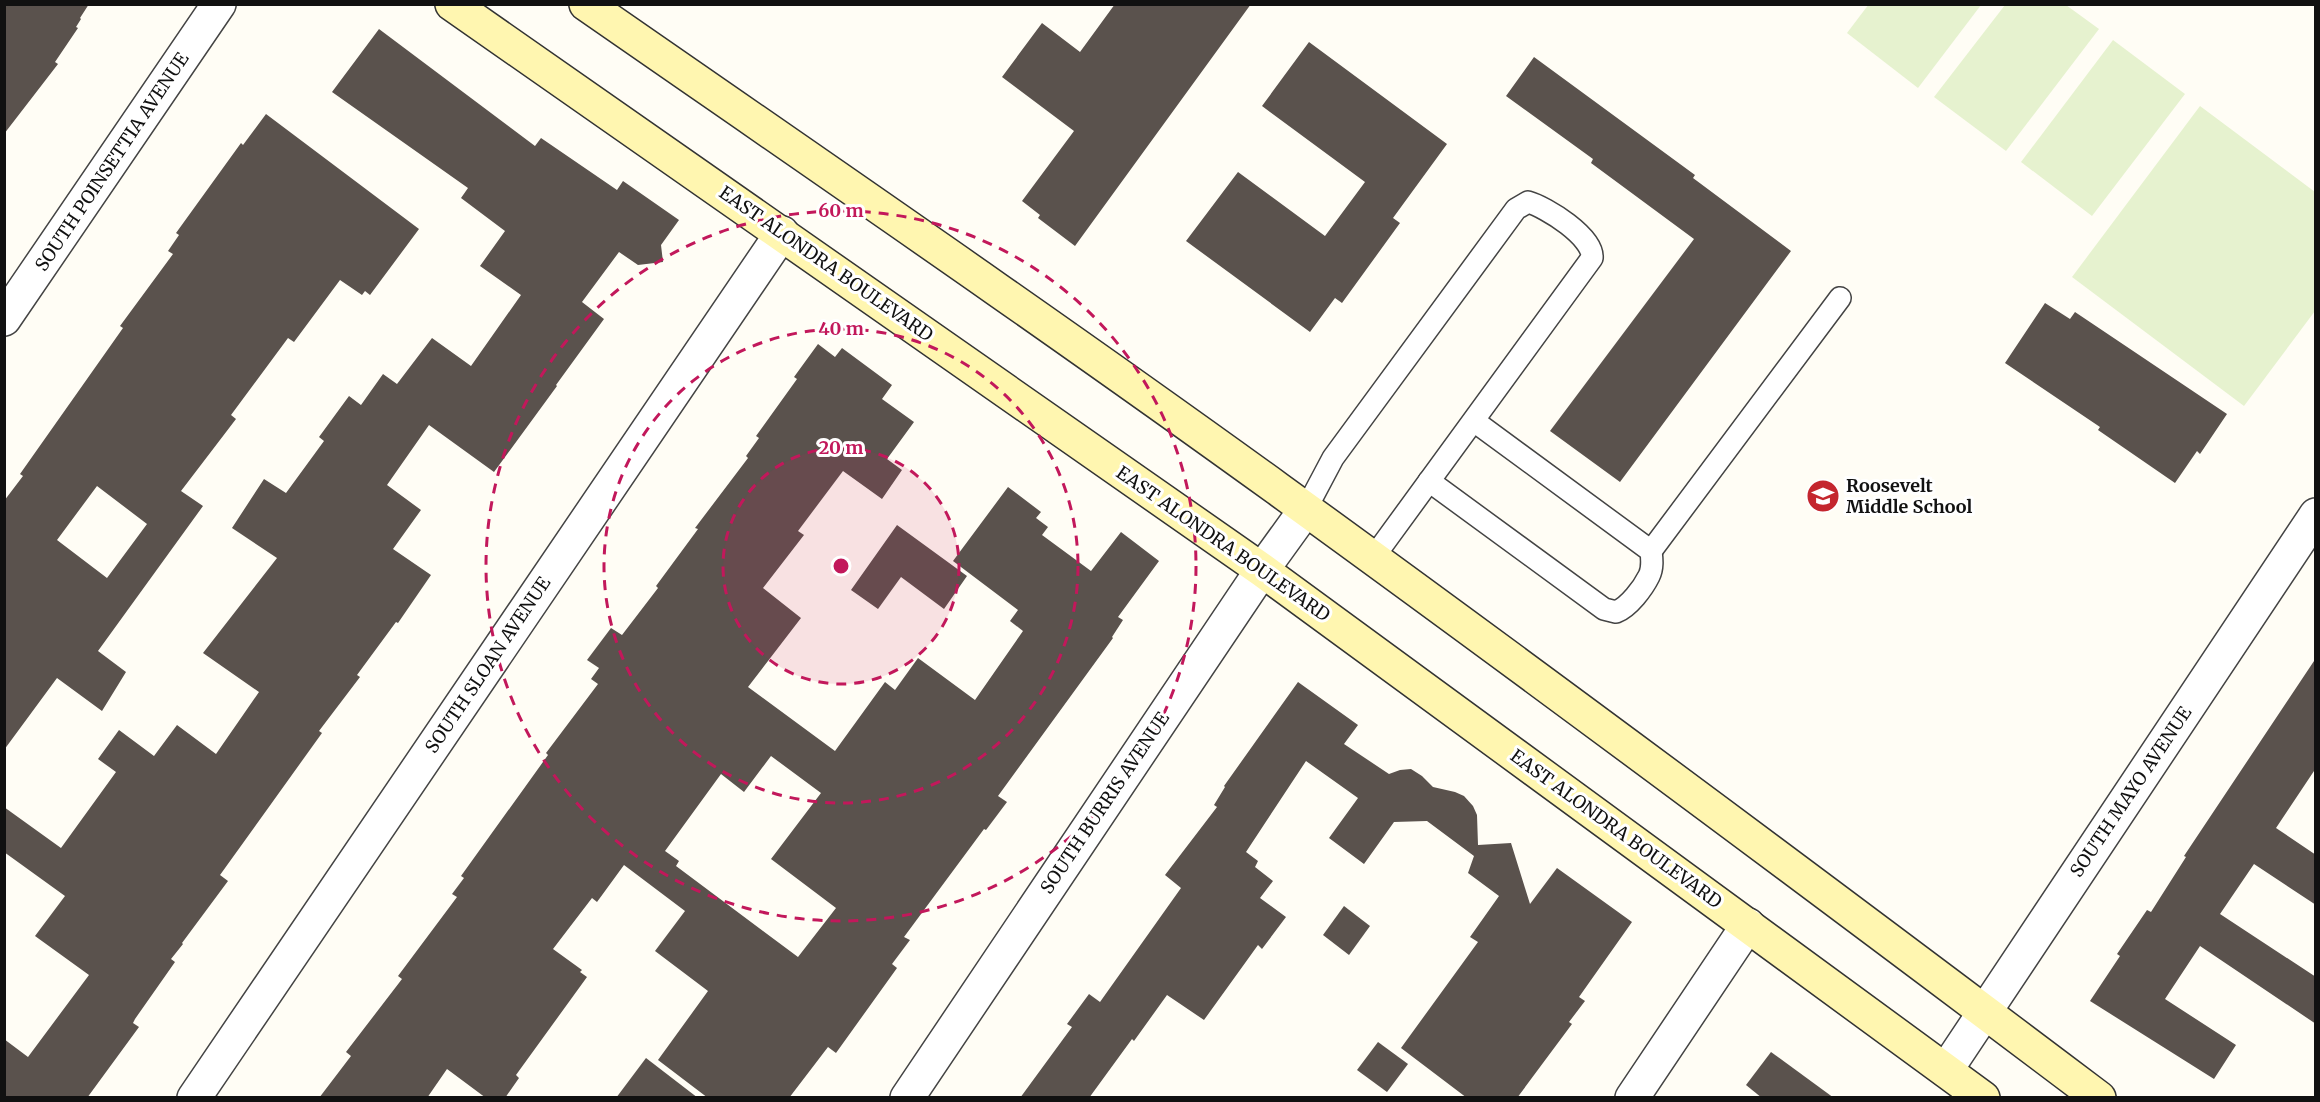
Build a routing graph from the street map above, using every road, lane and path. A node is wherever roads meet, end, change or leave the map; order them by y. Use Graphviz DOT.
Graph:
graph roads {
  1 [pos="219,4"];
  2 [pos="452,4"];
  3 [pos="586,4"];
  4 [pos="782,233"];
  5 [pos="1840,298"];
  6 [pos="4,319"];
  7 [pos="1474,421"];
  8 [pos="1429,481"];
  9 [pos="1306,509"];
  10 [pos="2316,514"];
  11 [pos="1651,551"];
  12 [pos="1373,558"];
  13 [pos="1262,570"];
  14 [pos="1748,926"];
  15 [pos="1985,1012"];
  16 [pos="1946,1070"];
  17 [pos="194,1098"];
  18 [pos="907,1098"];
  19 [pos="1632,1098"];
  20 [pos="1983,1098"];
  21 [pos="2099,1098"];
  1 -- 6 [label="street, SOUTH POINSETTIA AVENUE"];
  2 -- 4 [label="main road, EAST ALONDRA BOULEVARD"];
  3 -- 9 [label="main road"];
  4 -- 13 [label="main road, EAST ALONDRA BOULEVARD"];
  4 -- 17 [label="street, SOUTH SLOAN AVENUE"];
  5 -- 11 [label="lane"];
  7 -- 8 [label="lane"];
  7 -- 9 [label="lane"];
  7 -- 11 [label="lane"];
  8 -- 11 [label="lane"];
  8 -- 12 [label="lane"];
  9 -- 12 [label="main road"];
  9 -- 13 [label="street, SOUTH BURRIS AVENUE"];
  10 -- 15 [label="street, SOUTH MAYO AVENUE"];
  12 -- 15 [label="main road"];
  13 -- 14 [label="main road, EAST ALONDRA BOULEVARD"];
  13 -- 18 [label="street, SOUTH BURRIS AVENUE"];
  14 -- 16 [label="main road, EAST ALONDRA BOULEVARD"];
  14 -- 19 [label="street"];
  15 -- 16 [label="street, SOUTH MAYO AVENUE"];
  15 -- 21 [label="main road"];
  16 -- 20 [label="main road, EAST ALONDRA BOULEVARD"];
}
